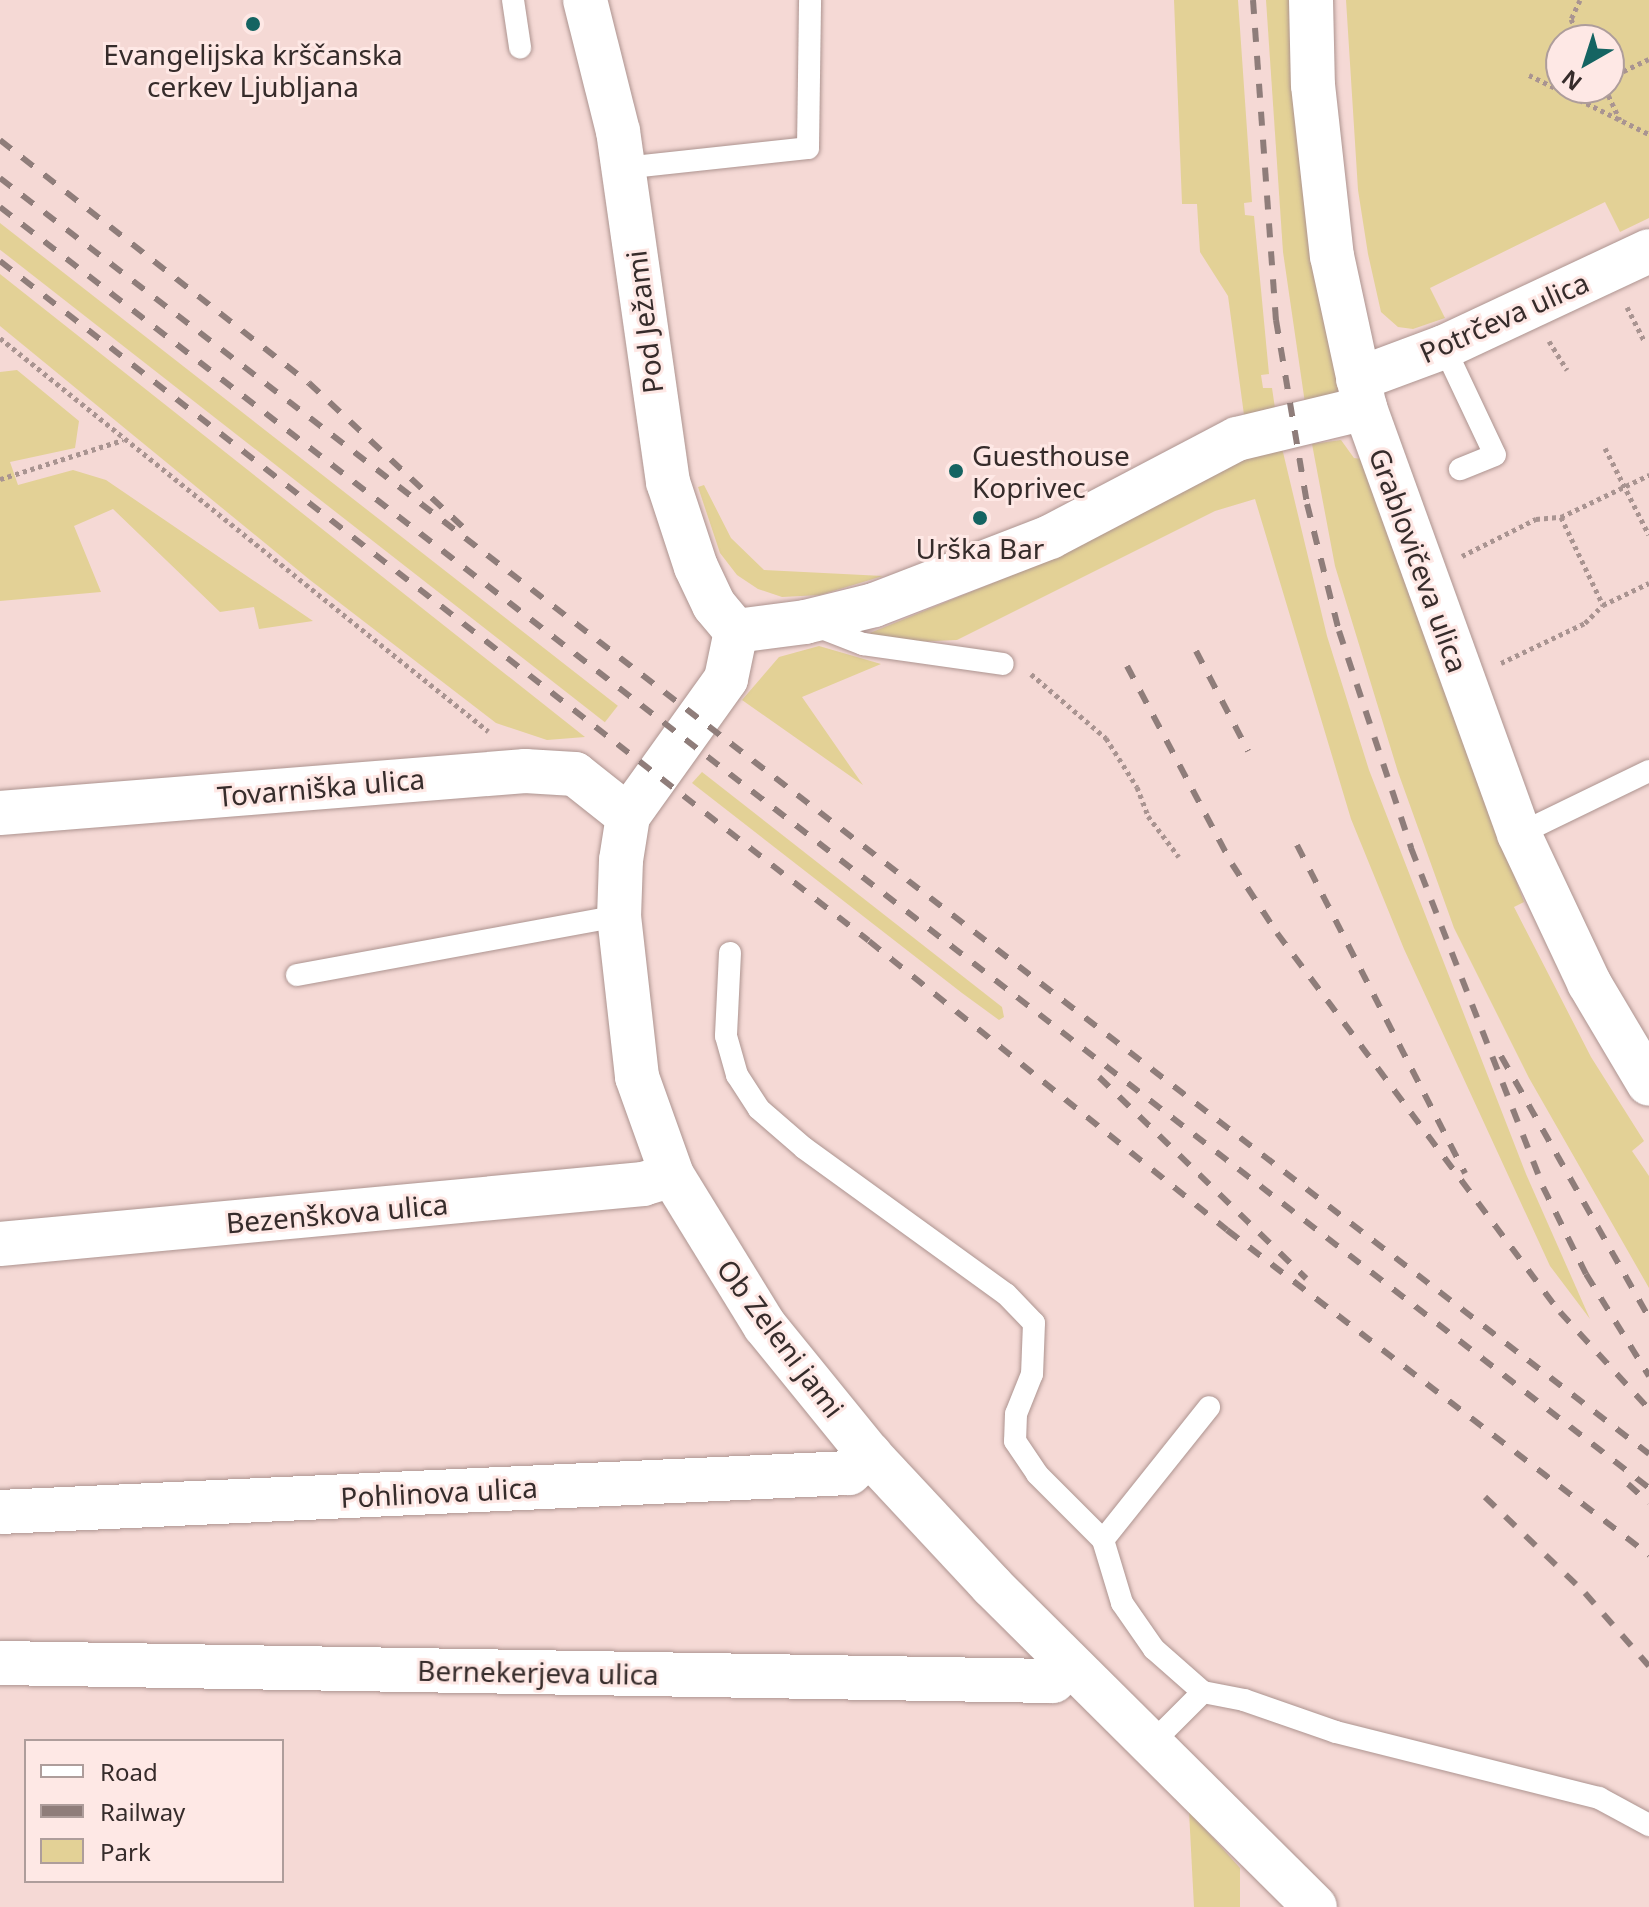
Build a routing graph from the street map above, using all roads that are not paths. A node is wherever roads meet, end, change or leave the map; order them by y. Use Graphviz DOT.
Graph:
graph roads {
  1 [pos="513,0"];
  2 [pos="585,0"];
  3 [pos="810,0"];
  4 [pos="1311,0"];
  5 [pos="520,47"];
  6 [pos="624,168"];
  7 [pos="1649,251"];
  8 [pos="1444,347"];
  9 [pos="1361,394"];
  10 [pos="1460,469"];
  11 [pos="805,622"];
  12 [pos="736,631"];
  13 [pos="1003,664"];
  14 [pos="1649,771"];
  15 [pos="0,813"];
  16 [pos="628,816"];
  17 [pos="1519,834"];
  18 [pos="619,916"];
  19 [pos="730,953"];
  20 [pos="297,975"];
  21 [pos="1637,1040"];
  22 [pos="1649,1084"];
  23 [pos="672,1175"];
  24 [pos="0,1244"];
  25 [pos="1209,1407"];
  26 [pos="860,1464"];
  27 [pos="0,1512"];
  28 [pos="1103,1540"];
  29 [pos="0,1663"];
  30 [pos="1070,1665"];
  31 [pos="1203,1692"];
  32 [pos="1150,1745"];
  33 [pos="1649,1825"];
  34 [pos="1300,1902"];
  1 -- 5 [label="lane"];
  2 -- 6 [label="street, Pod Ježami"];
  3 -- 6 [label="lane"];
  4 -- 9 [label="street, Grablovičeva ulica"];
  6 -- 12 [label="street, Pod Ježami"];
  7 -- 8 [label="street, Potrčeva ulica"];
  8 -- 9 [label="street, Potrčeva ulica"];
  8 -- 10 [label="lane"];
  9 -- 11 [label="street, Potrčeva ulica"];
  9 -- 17 [label="street, Grablovičeva ulica"];
  11 -- 12 [label="street, Potrčeva ulica"];
  11 -- 13 [label="lane"];
  12 -- 16 [label="street"];
  14 -- 17 [label="lane"];
  15 -- 16 [label="street, Tovarniška ulica"];
  16 -- 18 [label="street, Ob Zeleni jami"];
  17 -- 21 [label="street, Grablovičeva ulica"];
  18 -- 20 [label="lane"];
  18 -- 23 [label="street, Ob Zeleni jami"];
  19 -- 28 [label="lane"];
  21 -- 22 [label="street, Grablovičeva ulica"];
  23 -- 24 [label="street, Bezenškova ulica"];
  23 -- 26 [label="street, Ob Zeleni jami"];
  25 -- 28 [label="lane"];
  26 -- 27 [label="street, Pohlinova ulica"];
  26 -- 30 [label="street, Ob Zeleni jami"];
  28 -- 31 [label="lane"];
  29 -- 30 [label="street, Bernekerjeva ulica"];
  30 -- 32 [label="street, Ob Zeleni jami"];
  31 -- 32 [label="lane"];
  31 -- 33 [label="lane"];
  32 -- 34 [label="street, Ob Zeleni jami"];
}
